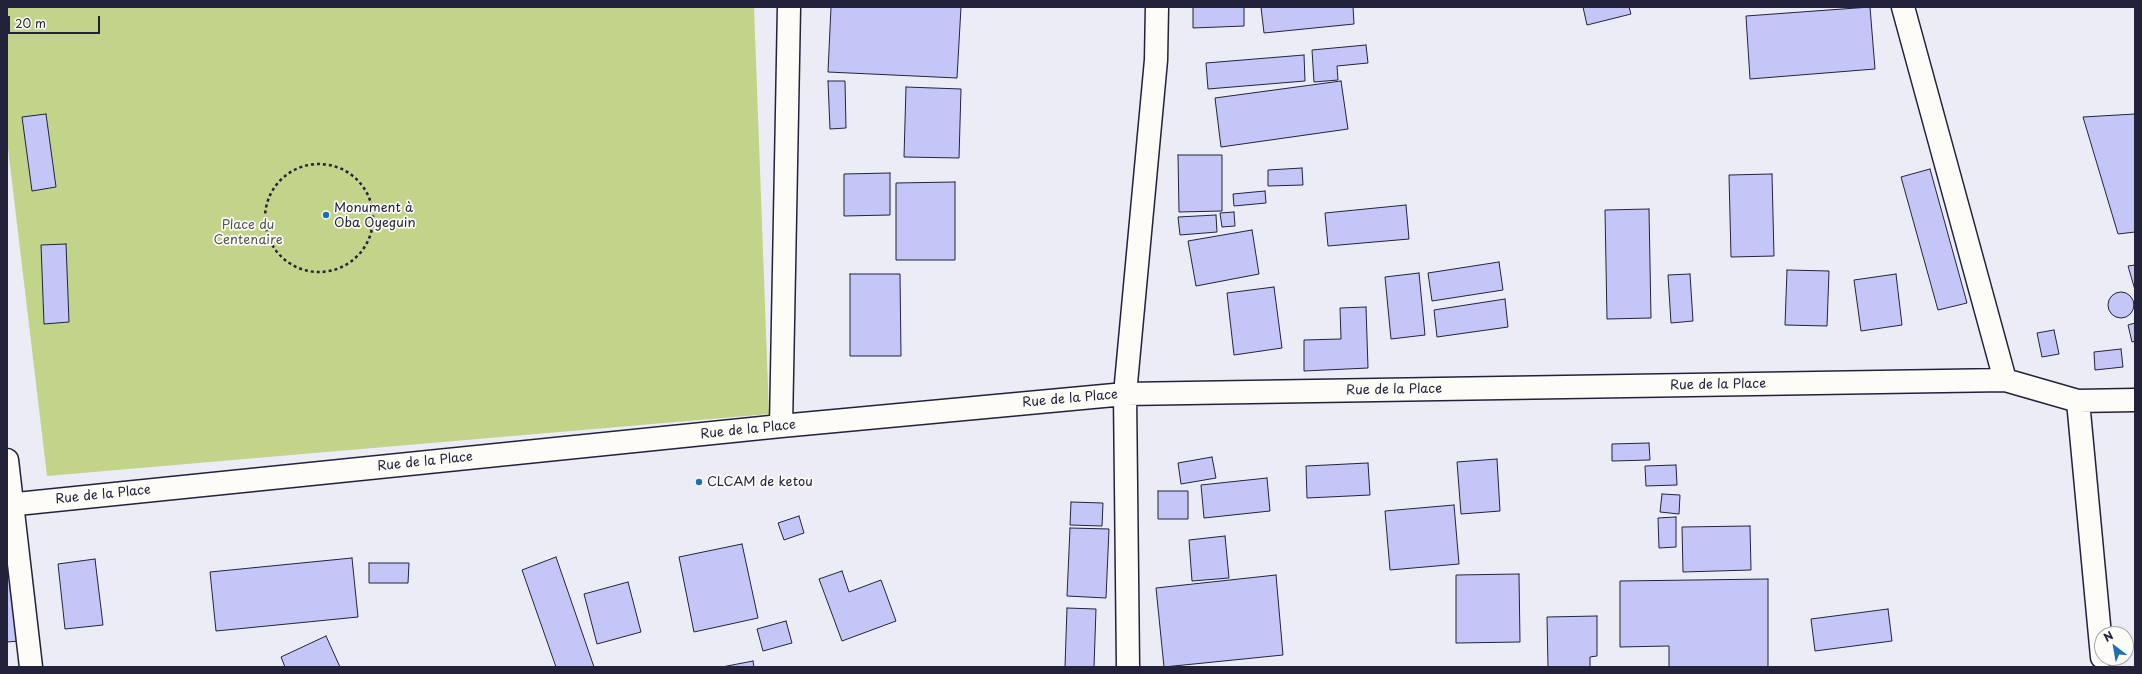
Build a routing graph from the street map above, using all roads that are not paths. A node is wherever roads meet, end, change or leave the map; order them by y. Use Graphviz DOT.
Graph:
graph roads {
  1 [pos="789,7"];
  2 [pos="1157,7"];
  3 [pos="1903,7"];
  4 [pos="2005,380"];
  5 [pos="1125,394"];
  6 [pos="2135,400"];
  7 [pos="2078,402"];
  8 [pos="781,426"];
  9 [pos="7,460"];
  10 [pos="9,505"];
  11 [pos="2099,626"];
  12 [pos="31,667"];
  13 [pos="1128,667"];
  1 -- 8 [label="street"];
  2 -- 5 [label="street"];
  3 -- 4 [label="street"];
  4 -- 5 [label="street, Rue de la Place"];
  4 -- 7 [label="street, Rue de la Place"];
  5 -- 8 [label="street, Rue de la Place"];
  5 -- 13 [label="street"];
  6 -- 7 [label="street, Rue de la Place"];
  7 -- 11 [label="street"];
  8 -- 10 [label="street, Rue de la Place"];
  9 -- 10 [label="street"];
  10 -- 12 [label="street"];
}
